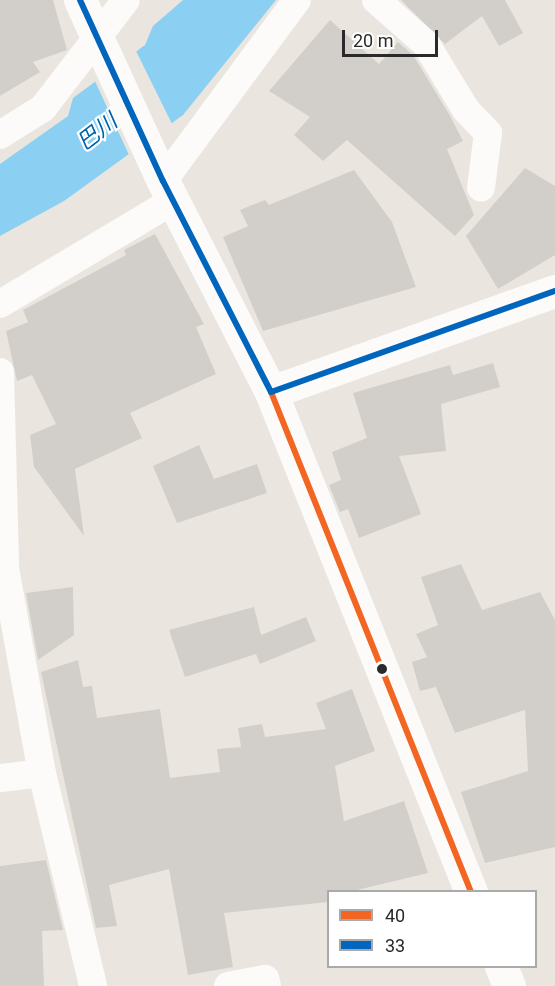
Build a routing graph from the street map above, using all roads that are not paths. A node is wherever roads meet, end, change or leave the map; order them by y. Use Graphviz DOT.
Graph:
graph roads {
  1 [pos="80,0"];
  2 [pos="126,0"];
  3 [pos="297,0"];
  4 [pos="376,0"];
  5 [pos="99,42"];
  6 [pos="0,135"];
  7 [pos="163,181"];
  8 [pos="481,188"];
  9 [pos="555,291"];
  10 [pos="0,304"];
  11 [pos="0,372"];
  12 [pos="271,392"];
  13 [pos="42,773"];
  14 [pos="0,778"];
  15 [pos="471,890"];
  16 [pos="502,968"];
  17 [pos="93,986"];
  18 [pos="228,986"];
  19 [pos="267,986"];
  20 [pos="509,986"];
  1 -- 5 [label="street"];
  2 -- 5 [label="street"];
  3 -- 7 [label="street"];
  4 -- 8 [label="street"];
  5 -- 6 [label="street"];
  5 -- 7 [label="street"];
  7 -- 10 [label="street"];
  7 -- 12 [label="street"];
  9 -- 12 [label="street"];
  11 -- 13 [label="street"];
  12 -- 15 [label="street"];
  13 -- 14 [label="street"];
  13 -- 17 [label="street"];
  16 -- 20 [label="street"];
  18 -- 19 [label="street"];
}
